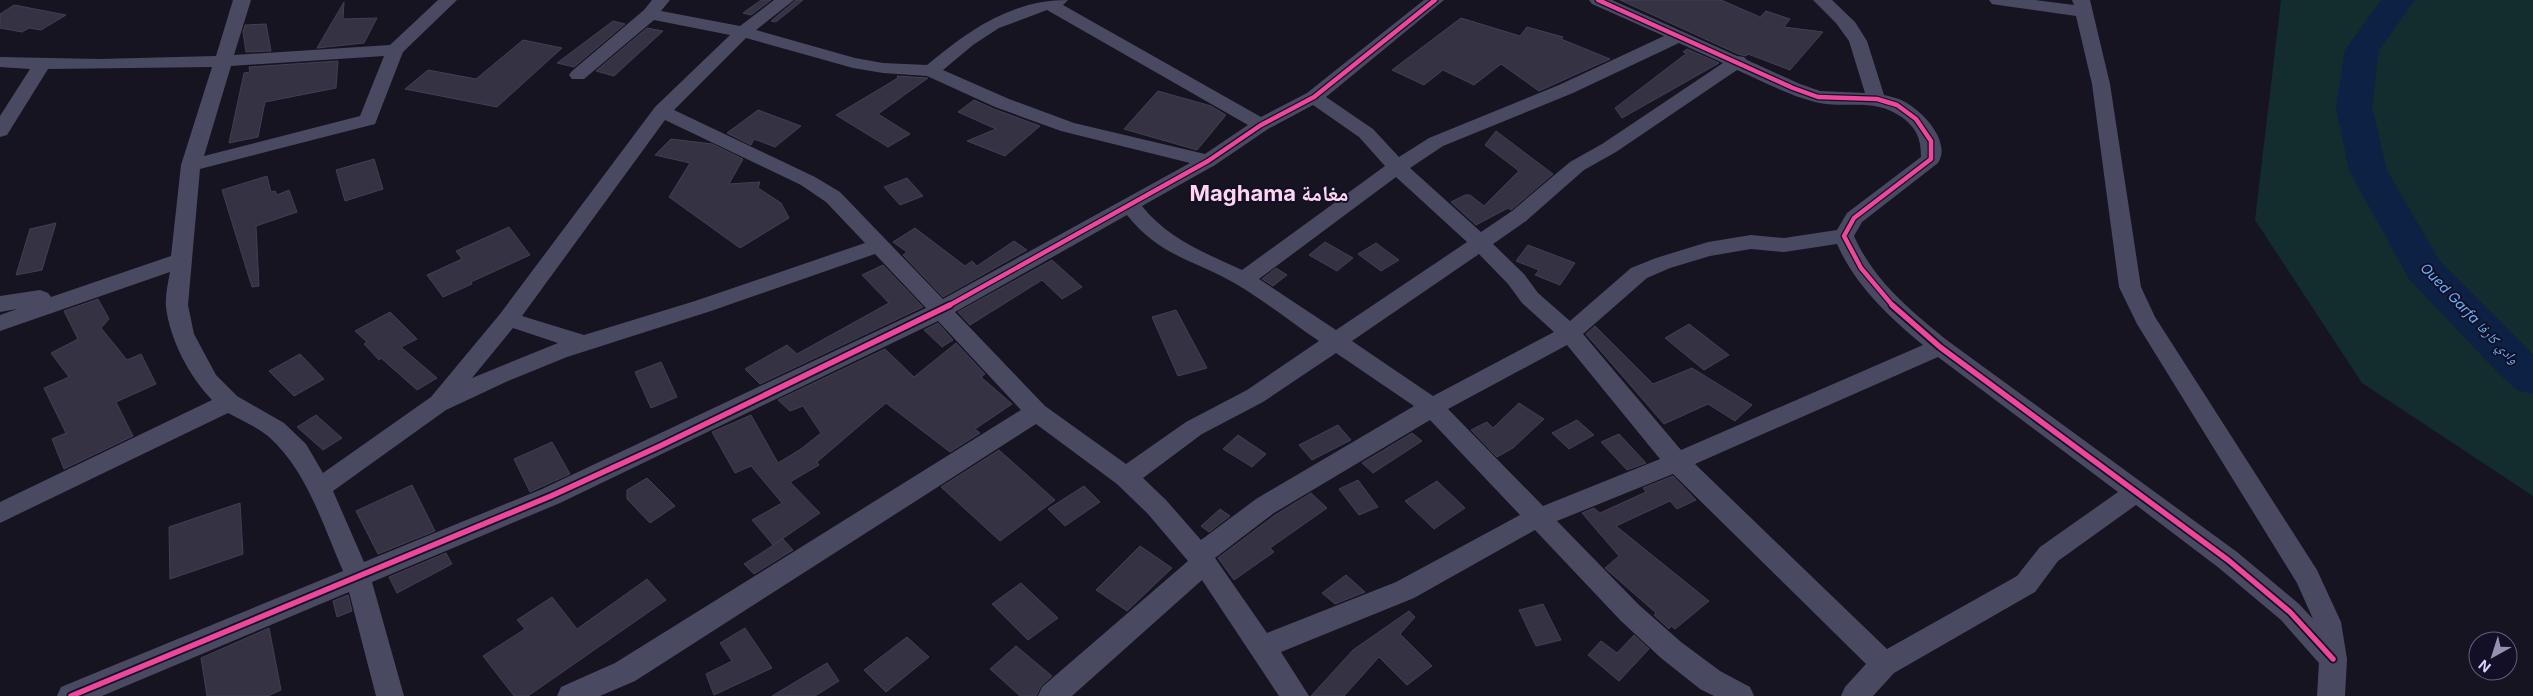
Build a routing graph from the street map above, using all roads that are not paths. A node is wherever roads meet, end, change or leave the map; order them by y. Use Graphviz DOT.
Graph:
graph roads {
  1 [pos="242,0"];
  2 [pos="448,0"];
  3 [pos="785,0"];
  4 [pos="1598,0"];
  5 [pos="1822,0"];
  6 [pos="1998,0"];
  7 [pos="1055,2"];
  8 [pos="1426,2"];
  9 [pos="2083,6"];
  10 [pos="655,7"];
  11 [pos="743,32"];
  12 [pos="1680,36"];
  13 [pos="395,50"];
  14 [pos="1738,61"];
  15 [pos="0,62"];
  16 [pos="222,62"];
  17 [pos="42,64"];
  18 [pos="931,71"];
  19 [pos="578,75"];
  20 [pos="1314,97"];
  21 [pos="1877,100"];
  22 [pos="662,112"];
  23 [pos="1261,125"];
  24 [pos="0,131"];
  25 [pos="1208,161"];
  26 [pos="191,165"];
  27 [pos="1397,167"];
  28 [pos="1128,204"];
  29 [pos="1844,236"];
  30 [pos="1480,243"];
  31 [pos="878,246"];
  32 [pos="182,260"];
  33 [pos="1244,279"];
  34 [pos="90,291"];
  35 [pos="0,304"];
  36 [pos="939,311"];
  37 [pos="508,319"];
  38 [pos="0,323"];
  39 [pos="1570,333"];
  40 [pos="1334,341"];
  41 [pos="583,343"];
  42 [pos="1940,347"];
  43 [pos="228,402"];
  44 [pos="438,404"];
  45 [pos="1432,407"];
  46 [pos="1037,412"];
  47 [pos="1677,462"];
  48 [pos="1126,477"];
  49 [pos="319,488"];
  50 [pos="2136,492"];
  51 [pos="0,513"];
  52 [pos="1538,519"];
  53 [pos="1202,559"];
  54 [pos="358,577"];
  55 [pos="1263,647"];
  56 [pos="2333,659"];
  57 [pos="1884,664"];
  58 [pos="72,696"];
  59 [pos="390,696"];
  60 [pos="571,696"];
  61 [pos="1052,696"];
  62 [pos="1295,696"];
  63 [pos="1740,696"];
  64 [pos="1855,696"];
  65 [pos="2331,696"];
  1 -- 16 [label="street"];
  2 -- 13 [label="street"];
  3 -- 11 [label="street"];
  4 -- 12 [label="street"];
  5 -- 21 [label="street"];
  6 -- 9 [label="street"];
  7 -- 18 [label="street"];
  7 -- 23 [label="street"];
  8 -- 20 [label="street"];
  9 -- 56 [label="street"];
  10 -- 11 [label="street"];
  10 -- 19 [label="street"];
  11 -- 18 [label="street"];
  11 -- 22 [label="street"];
  12 -- 14 [label="street"];
  12 -- 27 [label="street"];
  13 -- 16 [label="street"];
  13 -- 26 [label="street"];
  14 -- 21 [label="street"];
  14 -- 30 [label="street"];
  15 -- 17 [label="street"];
  16 -- 17 [label="street"];
  16 -- 26 [label="street"];
  17 -- 24 [label="street"];
  18 -- 25 [label="street"];
  20 -- 23 [label="street"];
  20 -- 27 [label="street"];
  21 -- 29 [label="street"];
  22 -- 31 [label="street"];
  22 -- 37 [label="street"];
  23 -- 25 [label="street"];
  25 -- 28 [label="street"];
  26 -- 32 [label="street"];
  27 -- 30 [label="street"];
  27 -- 33 [label="street"];
  28 -- 33 [label="street"];
  28 -- 36 [label="street"];
  29 -- 39 [label="street"];
  29 -- 42 [label="street"];
  30 -- 39 [label="street"];
  30 -- 40 [label="street"];
  31 -- 36 [label="street"];
  31 -- 41 [label="street"];
  32 -- 34 [label="street"];
  32 -- 43 [label="street"];
  33 -- 40 [label="street"];
  34 -- 35 [label="street"];
  34 -- 38 [label="street"];
  36 -- 46 [label="street"];
  36 -- 54 [label="street"];
  37 -- 41 [label="street"];
  37 -- 44 [label="street"];
  39 -- 45 [label="street"];
  39 -- 47 [label="street"];
  40 -- 45 [label="street"];
  40 -- 48 [label="street"];
  41 -- 44 [label="street"];
  42 -- 47 [label="street"];
  42 -- 50 [label="street"];
  43 -- 49 [label="street"];
  43 -- 51 [label="street"];
  44 -- 49 [label="street"];
  45 -- 52 [label="street"];
  45 -- 53 [label="street"];
  46 -- 48 [label="street"];
  46 -- 60 [label="street"];
  47 -- 52 [label="street"];
  47 -- 57 [label="street"];
  48 -- 53 [label="street"];
  49 -- 54 [label="street"];
  50 -- 56 [label="street"];
  50 -- 57 [label="street"];
  52 -- 55 [label="street"];
  52 -- 63 [label="street"];
  53 -- 55 [label="street"];
  53 -- 61 [label="street"];
  54 -- 58 [label="street"];
  54 -- 59 [label="street"];
  55 -- 62 [label="street"];
  56 -- 65 [label="street"];
  57 -- 64 [label="street"];
}
